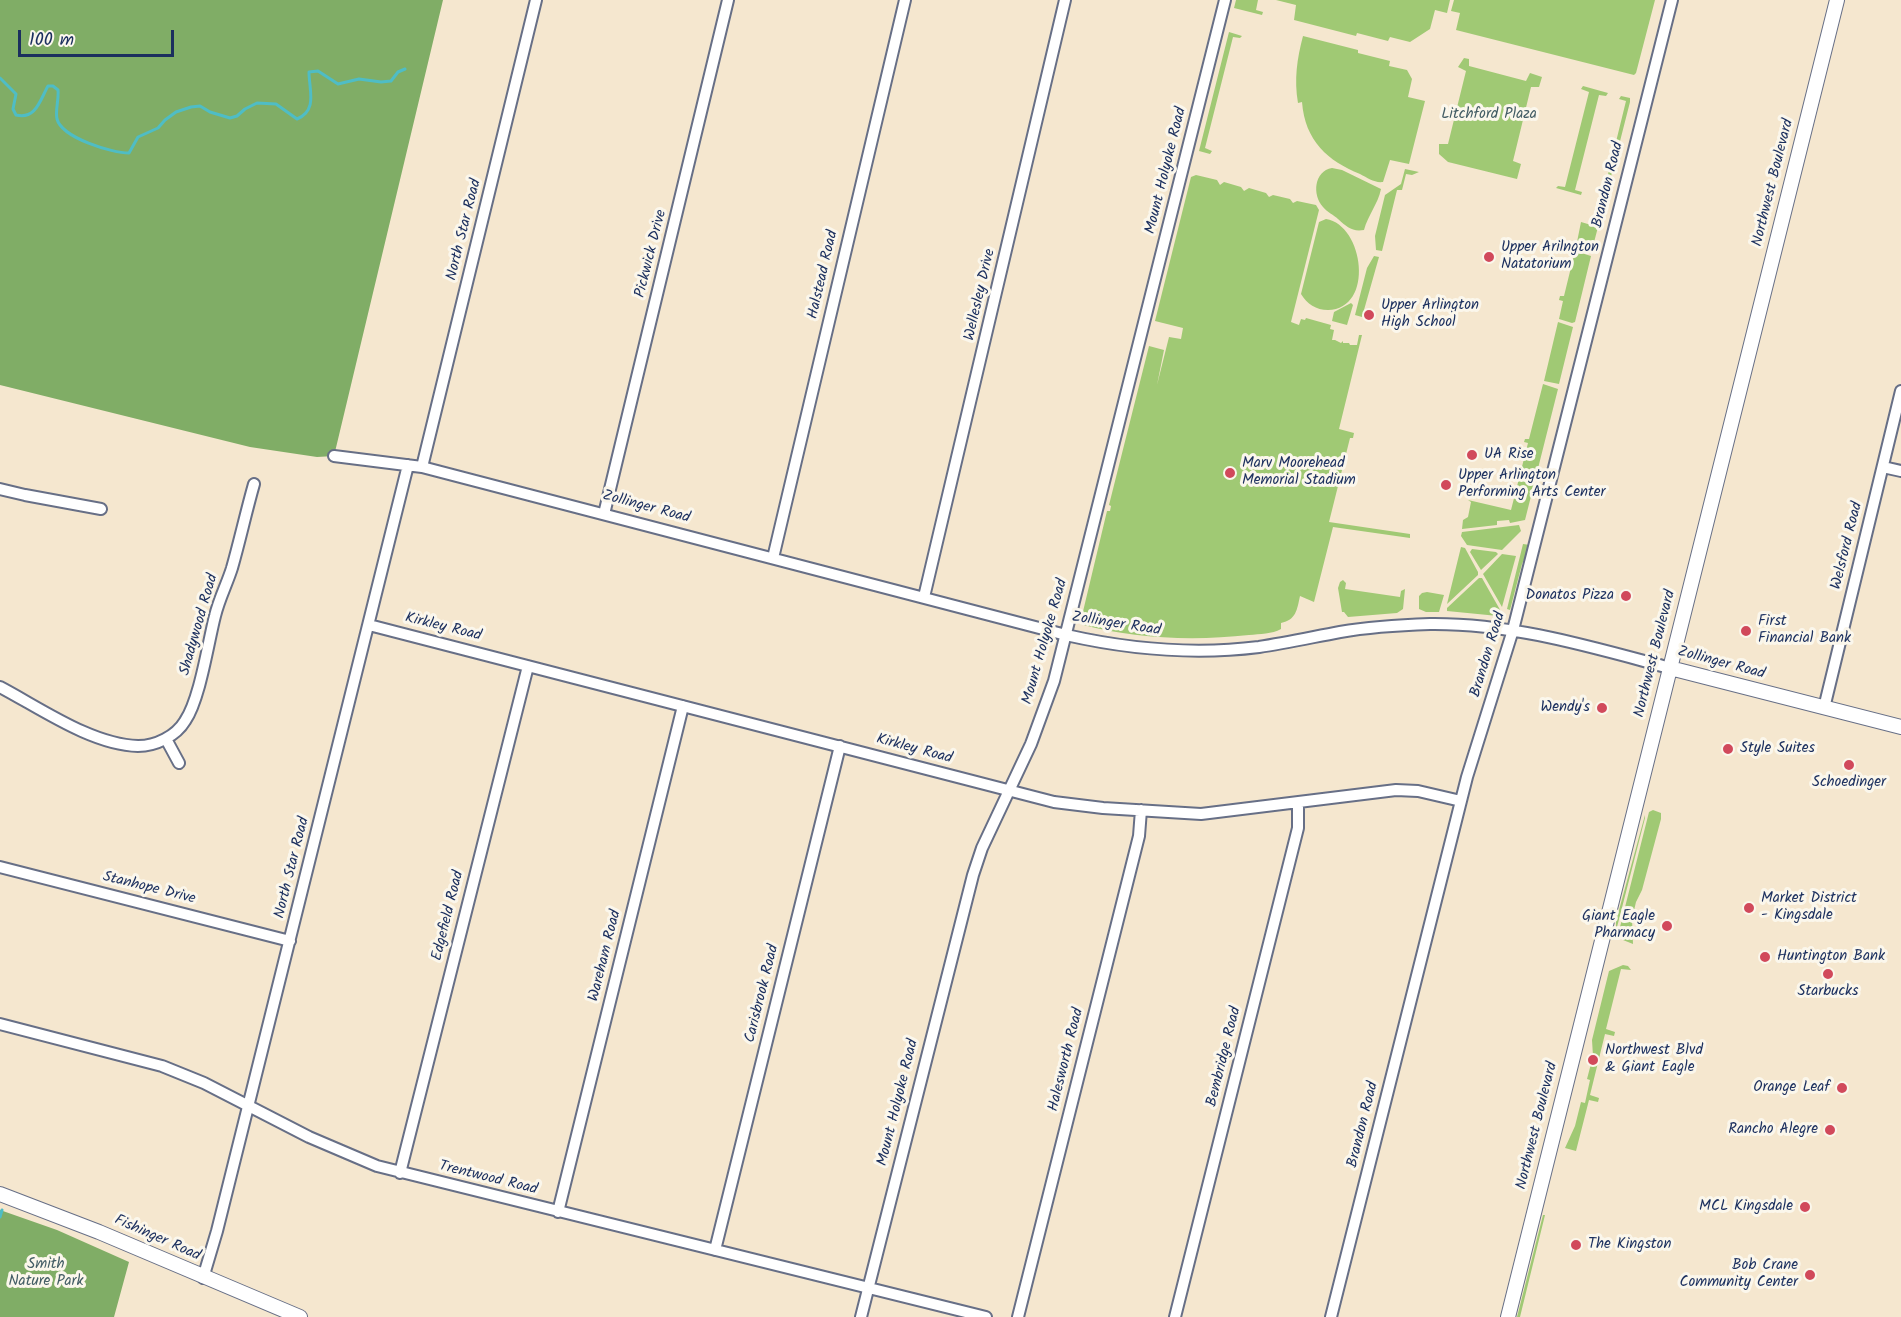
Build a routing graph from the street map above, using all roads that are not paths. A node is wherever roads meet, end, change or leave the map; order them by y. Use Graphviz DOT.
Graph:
graph roads {
  1 [pos="536,0"];
  2 [pos="728,0"];
  3 [pos="904,0"];
  4 [pos="1065,0"];
  5 [pos="1225,0"];
  6 [pos="1672,0"];
  7 [pos="1837,0"];
  8 [pos="1901,391"];
  9 [pos="334,456"];
  10 [pos="408,465"];
  11 [pos="422,467"];
  12 [pos="1883,467"];
  13 [pos="1901,471"];
  14 [pos="254,483"];
  15 [pos="0,489"];
  16 [pos="101,508"];
  17 [pos="604,514"];
  18 [pos="772,558"];
  19 [pos="924,597"];
  20 [pos="369,625"];
  21 [pos="1514,630"];
  22 [pos="1066,635"];
  23 [pos="528,666"];
  24 [pos="1670,668"];
  25 [pos="0,687"];
  26 [pos="683,706"];
  27 [pos="1824,708"];
  28 [pos="1901,727"];
  29 [pos="166,739"];
  30 [pos="840,746"];
  31 [pos="179,763"];
  32 [pos="1008,790"];
  33 [pos="1461,801"];
  34 [pos="1298,802"];
  35 [pos="1141,810"];
  36 [pos="0,867"];
  37 [pos="290,941"];
  38 [pos="0,1024"];
  39 [pos="249,1106"];
  40 [pos="400,1173"];
  41 [pos="0,1194"];
  42 [pos="558,1212"];
  43 [pos="714,1250"];
  44 [pos="203,1278"];
  45 [pos="868,1288"];
  46 [pos="300,1317"];
  47 [pos="861,1317"];
  48 [pos="986,1317"];
  49 [pos="1018,1317"];
  50 [pos="1175,1317"];
  51 [pos="1330,1317"];
  52 [pos="1508,1317"];
  1 -- 11 [label="street, North Star Road"];
  2 -- 17 [label="street, Pickwick Drive"];
  3 -- 18 [label="street, Halstead Road"];
  4 -- 19 [label="street, Wellesley Drive"];
  5 -- 22 [label="street, Mount Holyoke Road"];
  6 -- 21 [label="street, Brandon Road"];
  7 -- 24 [label="main road, Northwest Boulevard"];
  8 -- 12 [label="street, Welsford Road"];
  9 -- 10 [label="street, Zollinger Road"];
  10 -- 11 [label="street, Zollinger Road"];
  10 -- 20 [label="street, North Star Road"];
  11 -- 17 [label="street, Zollinger Road"];
  12 -- 13 [label="street"];
  12 -- 27 [label="street, Welsford Road"];
  14 -- 29 [label="street, Shadywood Road"];
  15 -- 16 [label="street"];
  17 -- 18 [label="street, Zollinger Road"];
  18 -- 19 [label="street, Zollinger Road"];
  19 -- 22 [label="street, Zollinger Road"];
  20 -- 23 [label="street, Kirkley Road"];
  20 -- 37 [label="street, North Star Road"];
  21 -- 22 [label="street, Zollinger Road"];
  21 -- 24 [label="street, Zollinger Road"];
  21 -- 33 [label="street, Brandon Road"];
  22 -- 32 [label="street, Mount Holyoke Road"];
  23 -- 26 [label="street, Kirkley Road"];
  23 -- 40 [label="street, Edgefield Road"];
  24 -- 27 [label="main road, Zollinger Road"];
  24 -- 52 [label="main road, Northwest Boulevard"];
  25 -- 29 [label="street"];
  26 -- 30 [label="street, Kirkley Road"];
  26 -- 42 [label="street, Wareham Road"];
  27 -- 28 [label="main road, Zollinger Road"];
  29 -- 31 [label="street"];
  30 -- 32 [label="street, Kirkley Road"];
  30 -- 43 [label="street, Carisbrook Road"];
  32 -- 35 [label="street, Kirkley Road"];
  32 -- 45 [label="street, Mount Holyoke Road"];
  33 -- 34 [label="street, Kirkley Road"];
  33 -- 51 [label="street, Brandon Road"];
  34 -- 35 [label="street, Kirkley Road"];
  34 -- 50 [label="street, Bembridge Road"];
  35 -- 49 [label="street, Halesworth Road"];
  36 -- 37 [label="street, Stanhope Drive"];
  37 -- 39 [label="street, North Star Road"];
  38 -- 39 [label="street, Trentwood Road"];
  39 -- 40 [label="street, Trentwood Road"];
  39 -- 44 [label="street, North Star Road"];
  40 -- 42 [label="street, Trentwood Road"];
  41 -- 44 [label="main road, Fishinger Road"];
  42 -- 43 [label="street, Trentwood Road"];
  43 -- 45 [label="street, Trentwood Road"];
  44 -- 46 [label="main road, Fishinger Road"];
  45 -- 47 [label="street, Mount Holyoke Road"];
  45 -- 48 [label="street, Trentwood Road"];
}
